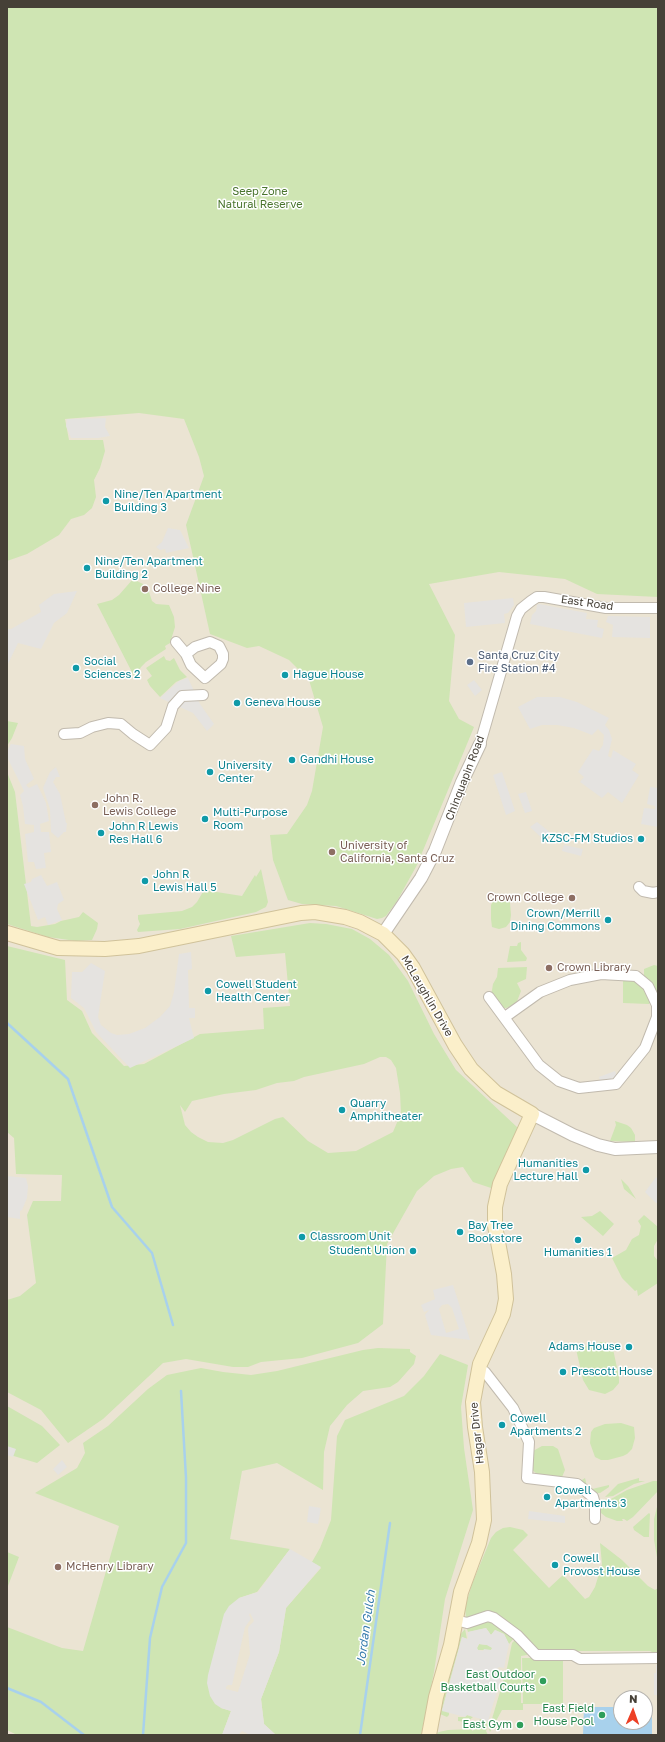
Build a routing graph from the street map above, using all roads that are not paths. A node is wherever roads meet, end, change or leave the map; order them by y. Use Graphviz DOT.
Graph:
graph roads {
  1 [pos="658,608"];
  2 [pos="521,609"];
  3 [pos="176,642"];
  4 [pos="186,654"];
  5 [pos="203,695"];
  6 [pos="64,734"];
  7 [pos="480,744"];
  8 [pos="639,887"];
  9 [pos="658,892"];
  10 [pos="7,933"];
  11 [pos="383,934"];
  12 [pos="489,997"];
  13 [pos="505,1017"];
  14 [pos="532,1114"];
  15 [pos="658,1147"];
  16 [pos="485,1372"];
  17 [pos="595,1519"];
  18 [pos="456,1620"];
  19 [pos="658,1658"];
  20 [pos="429,1735"];
  1 -- 2 [label="street, East Road"];
  2 -- 7 [label="street, Chinquapin Road"];
  3 -- 4 [label="street"];
  4 -- 4 [label="street"];
  5 -- 6 [label="street"];
  7 -- 11 [label="street, Chinquapin Road"];
  8 -- 9 [label="street"];
  10 -- 11 [label="main road, McLaughlin Drive"];
  11 -- 14 [label="main road, McLaughlin Drive"];
  12 -- 13 [label="street"];
  13 -- 13 [label="street"];
  14 -- 15 [label="street, McLaughlin Drive"];
  14 -- 18 [label="main road, Hagar Drive"];
  16 -- 17 [label="street"];
  18 -- 19 [label="street"];
  18 -- 20 [label="main road, Hagar Drive"];
}
